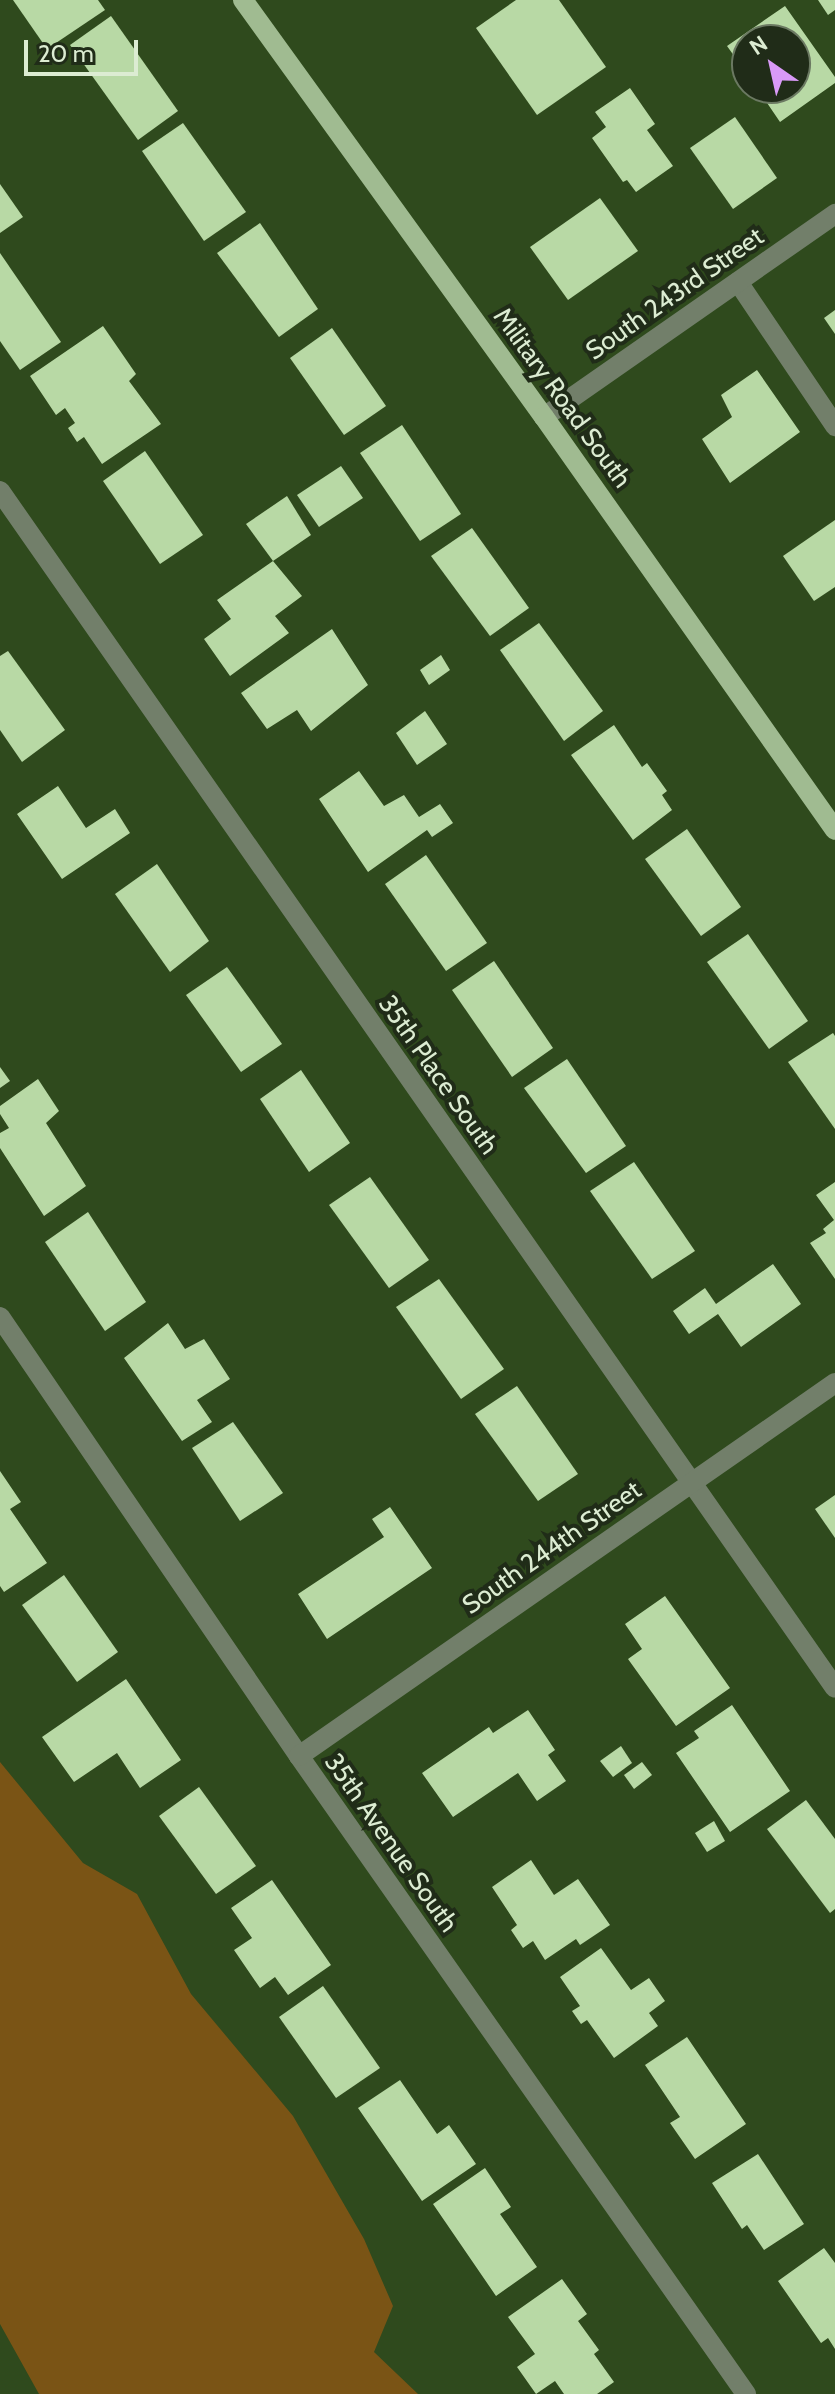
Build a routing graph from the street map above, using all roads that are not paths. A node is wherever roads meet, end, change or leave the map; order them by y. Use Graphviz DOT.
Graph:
graph roads {
  1 [pos="243,0"];
  2 [pos="835,214"];
  3 [pos="738,282"];
  4 [pos="544,417"];
  5 [pos="835,426"];
  6 [pos="0,491"];
  7 [pos="835,830"];
  8 [pos="0,1317"];
  9 [pos="835,1383"];
  10 [pos="691,1483"];
  11 [pos="835,1688"];
  12 [pos="299,1756"];
  13 [pos="746,2394"];
  1 -- 4 [label="main road, Military Road South"];
  2 -- 3 [label="street, South 243rd Street"];
  3 -- 4 [label="street, South 243rd Street"];
  3 -- 5 [label="street"];
  4 -- 7 [label="main road, Military Road South"];
  6 -- 10 [label="street, 35th Place South"];
  8 -- 12 [label="street, 35th Avenue South"];
  9 -- 10 [label="street, South 244th Street"];
  10 -- 11 [label="street, 35th Place South"];
  10 -- 12 [label="street, South 244th Street"];
  12 -- 13 [label="street, 35th Avenue South"];
}
